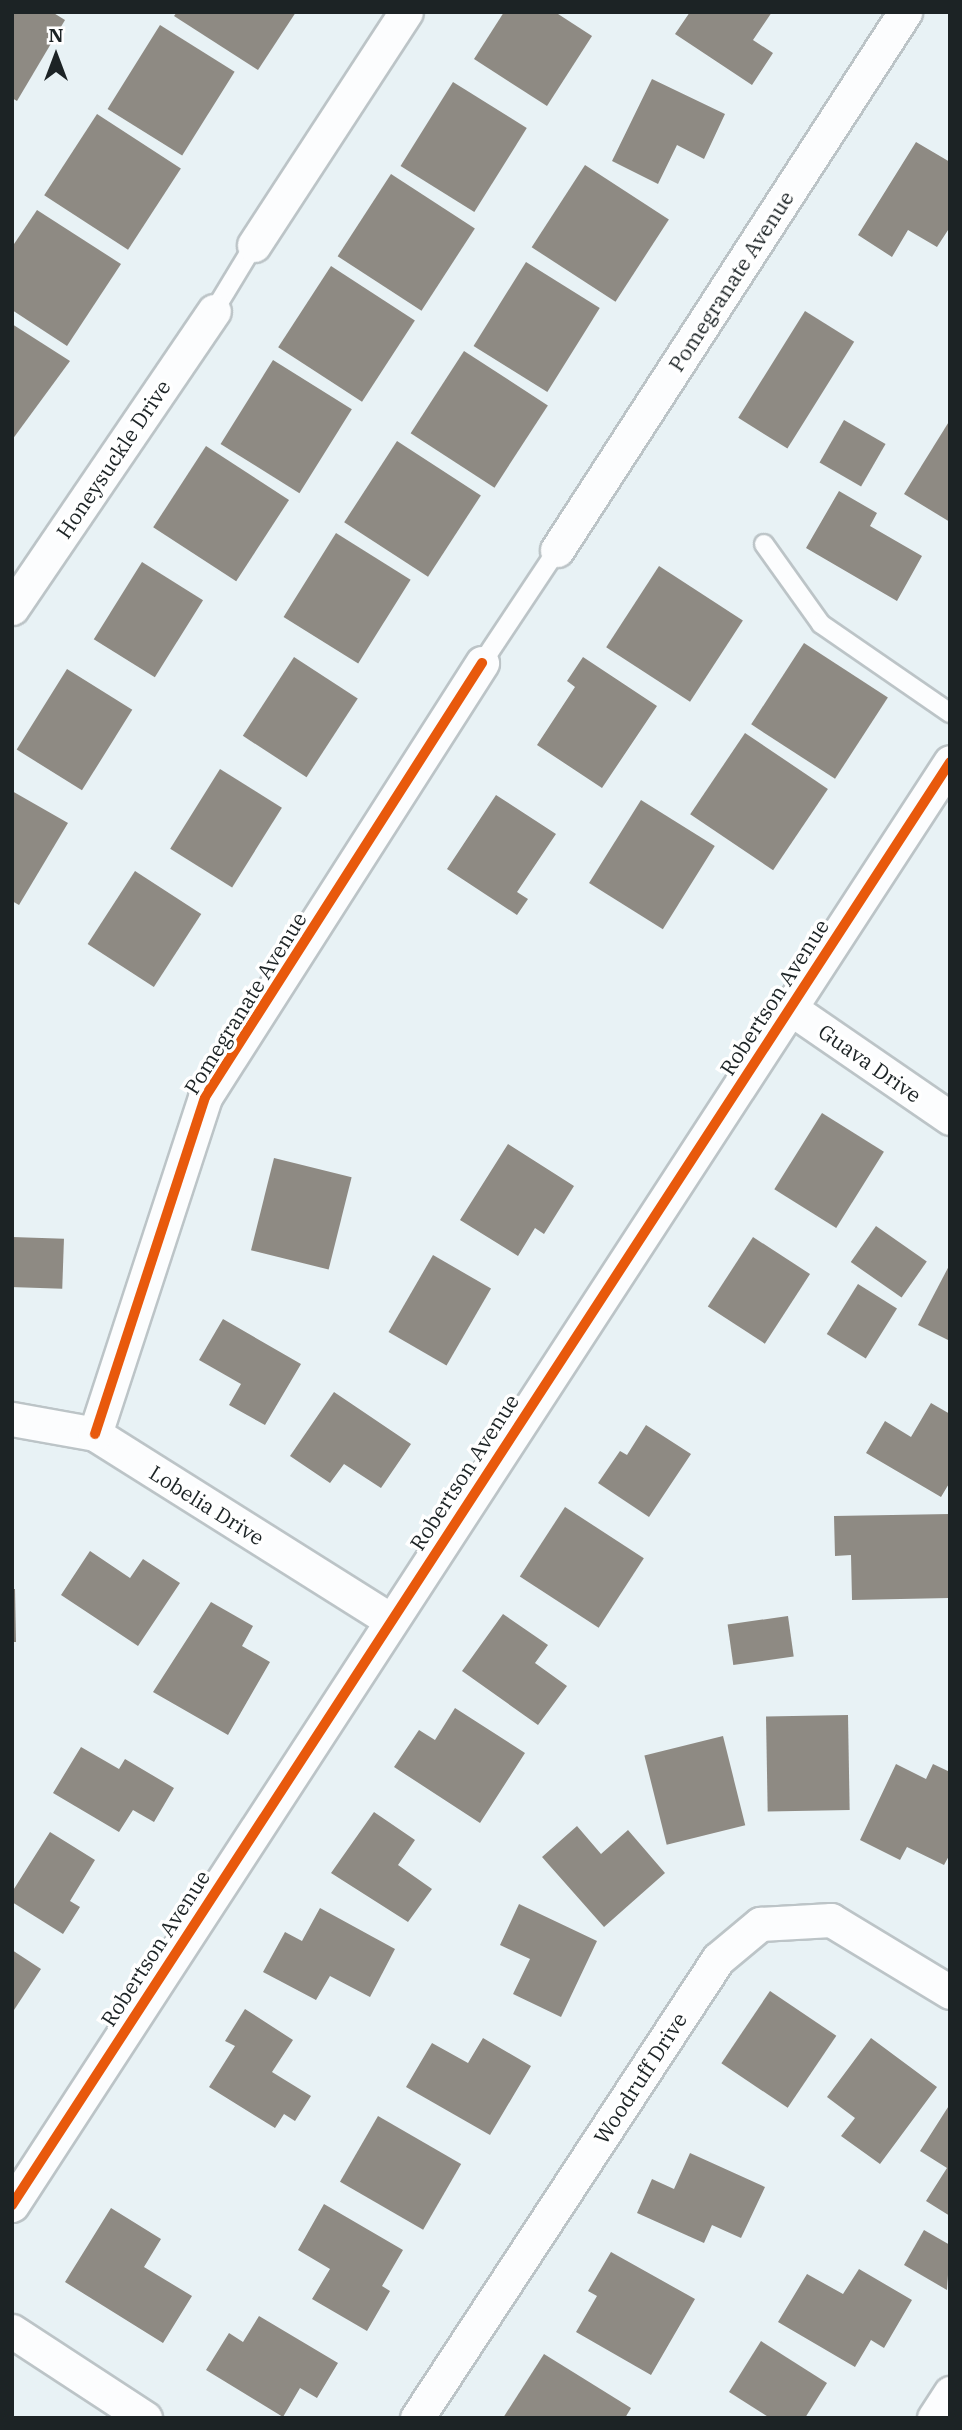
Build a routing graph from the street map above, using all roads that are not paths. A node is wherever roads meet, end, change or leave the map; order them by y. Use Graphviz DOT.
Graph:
graph roads {
  1 [pos="406,12"];
  2 [pos="905,12"];
  3 [pos="254,245"];
  4 [pos="214,311"];
  5 [pos="764,544"];
  6 [pos="557,550"];
  7 [pos="12,608"];
  8 [pos="482,663"];
  9 [pos="950,713"];
  10 [pos="950,762"];
  11 [pos="790,1008"];
  12 [pos="950,1118"];
  13 [pos="12,1419"];
  14 [pos="95,1434"];
  15 [pos="390,1620"];
  16 [pos="950,1992"];
  17 [pos="12,2205"];
  18 [pos="12,2331"];
  19 [pos="950,2393"];
  20 [pos="145,2418"];
  21 [pos="417,2418"];
  22 [pos="934,2418"];
  1 -- 3 [label="street"];
  2 -- 6 [label="street, Pomegranate Avenue"];
  3 -- 4 [label="lane"];
  4 -- 7 [label="street, Honeysuckle Drive"];
  5 -- 9 [label="lane"];
  6 -- 8 [label="lane"];
  8 -- 14 [label="street, Pomegranate Avenue"];
  10 -- 11 [label="street, Robertson Avenue"];
  11 -- 12 [label="street, Guava Drive"];
  11 -- 15 [label="street, Robertson Avenue"];
  13 -- 14 [label="street, Lobelia Drive"];
  14 -- 15 [label="street, Lobelia Drive"];
  15 -- 17 [label="street, Robertson Avenue"];
  16 -- 21 [label="street, Woodruff Drive"];
  18 -- 20 [label="street"];
  19 -- 22 [label="street"];
}
